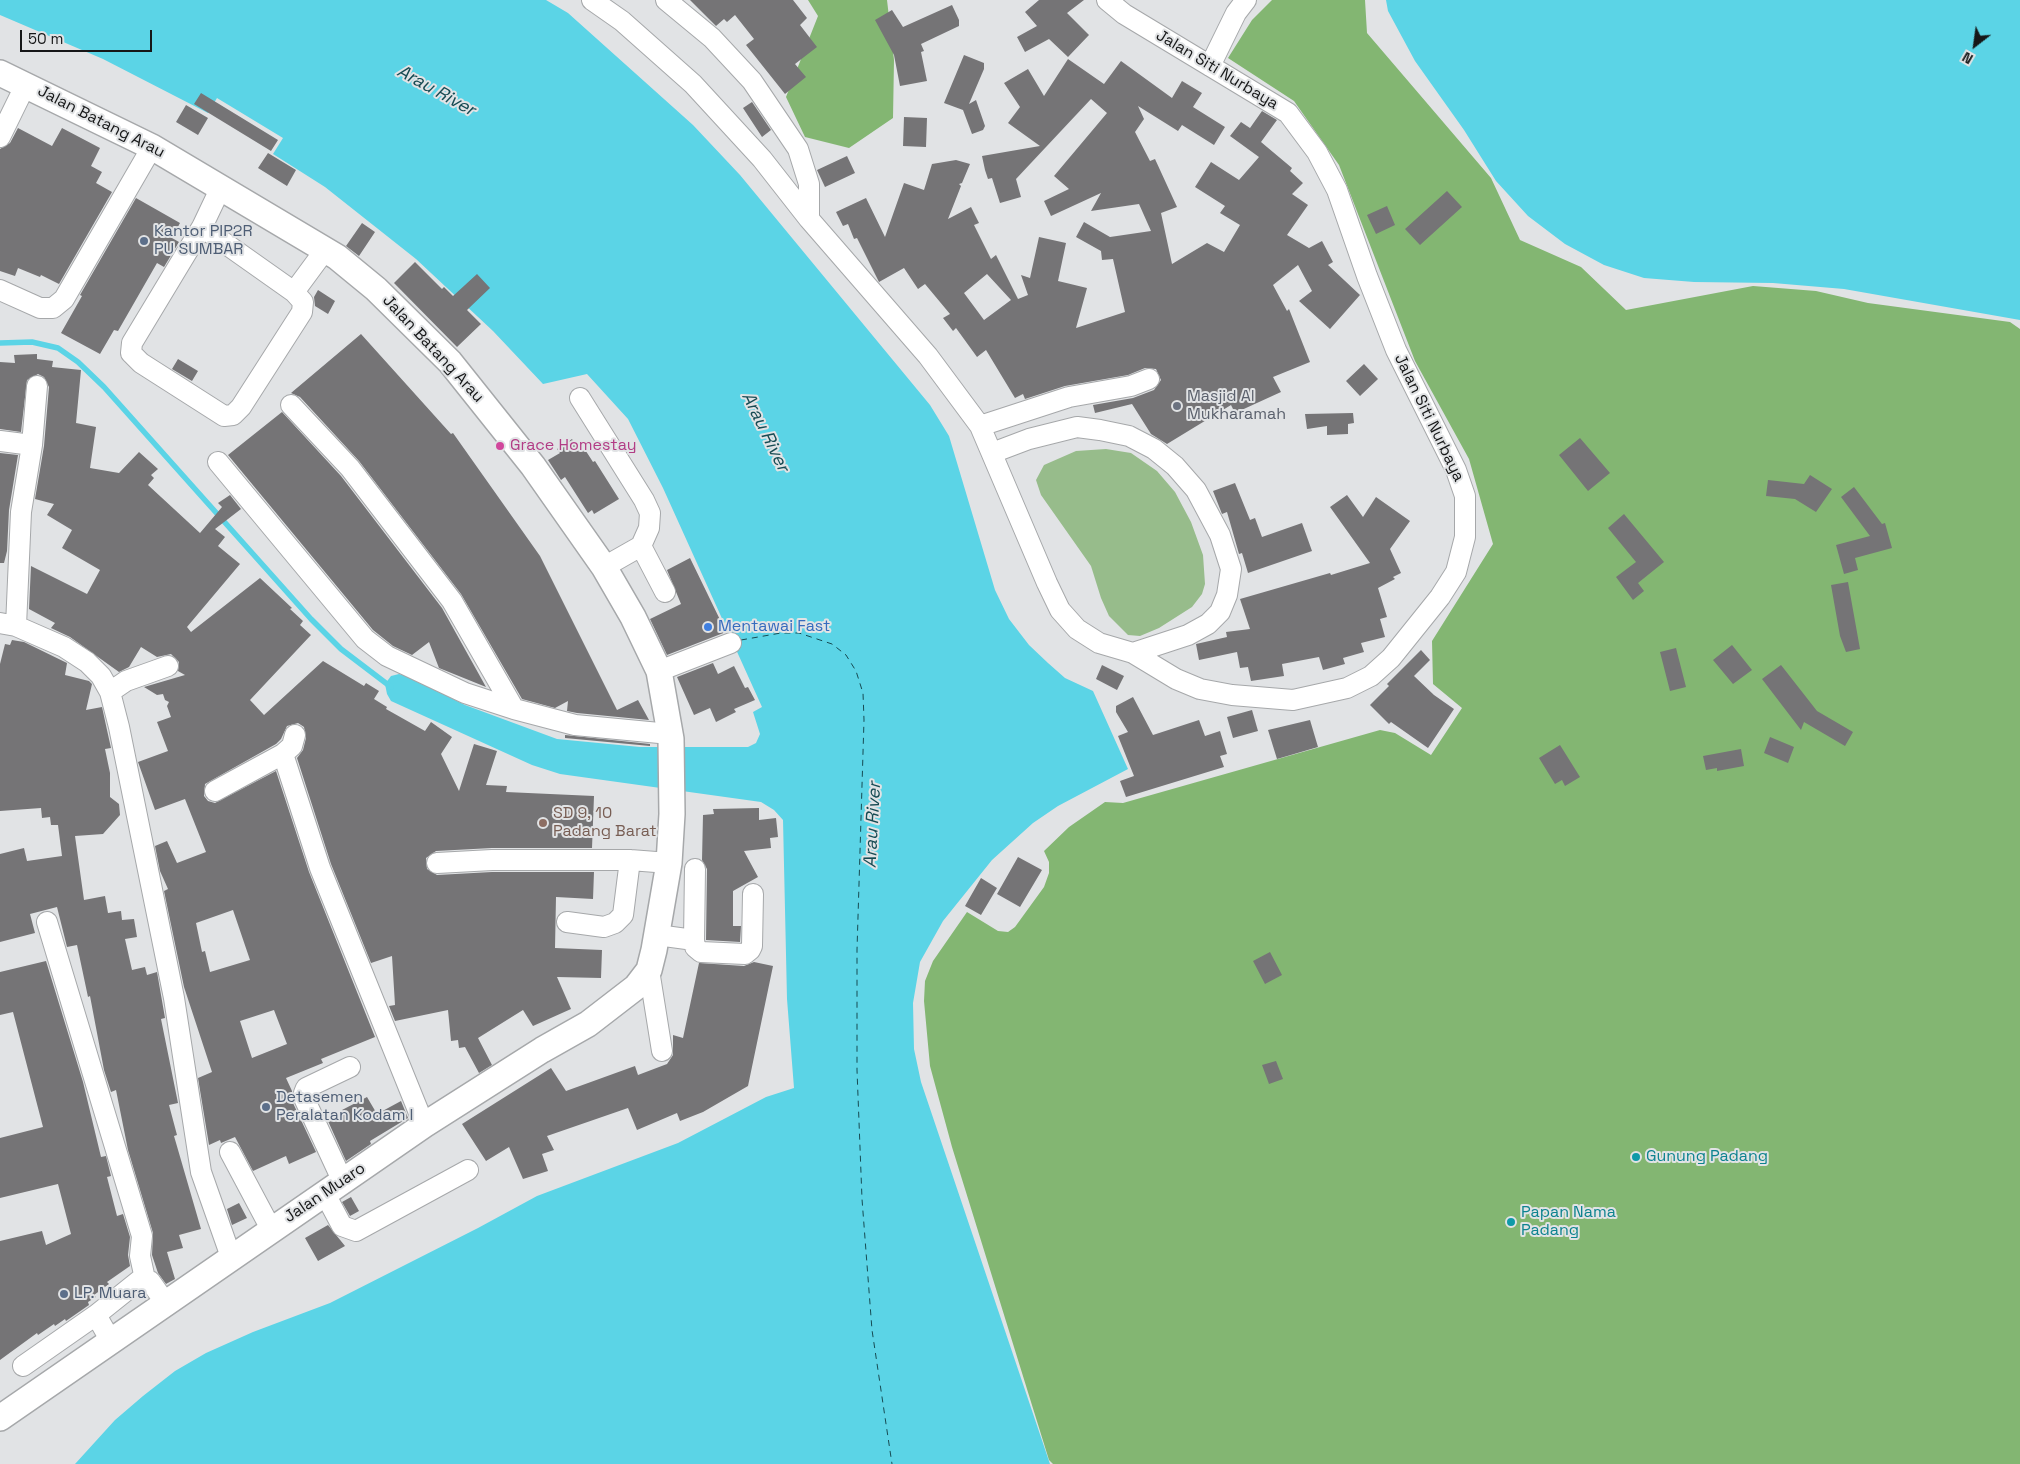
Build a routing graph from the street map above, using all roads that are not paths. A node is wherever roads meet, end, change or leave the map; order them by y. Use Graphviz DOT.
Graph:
graph roads {
  1 [pos="592,0"];
  2 [pos="666,0"];
  3 [pos="1107,0"];
  4 [pos="1239,4"];
  5 [pos="1210,66"];
  6 [pos="0,73"];
  7 [pos="26,84"];
  8 [pos="0,136"];
  9 [pos="152,146"];
  10 [pos="221,187"];
  11 [pos="809,219"];
  12 [pos="202,227"];
  13 [pos="325,250"];
  14 [pos="0,290"];
  15 [pos="294,292"];
  16 [pos="1149,379"];
  17 [pos="37,386"];
  18 [pos="580,398"];
  19 [pos="291,405"];
  20 [pos="980,426"];
  21 [pos="0,442"];
  22 [pos="32,445"];
  23 [pos="992,453"];
  24 [pos="218,462"];
  25 [pos="641,546"];
  26 [pos="604,567"];
  27 [pos="665,592"];
  28 [pos="8,625"];
  29 [pos="731,643"];
  30 [pos="1133,653"];
  31 [pos="168,666"];
  32 [pos="658,671"];
  33 [pos="110,692"];
  34 [pos="514,709"];
  35 [pos="294,735"];
  36 [pos="670,736"];
  37 [pos="283,754"];
  38 [pos="215,791"];
  39 [pos="630,860"];
  40 [pos="437,863"];
  41 [pos="669,863"];
  42 [pos="695,869"];
  43 [pos="754,894"];
  44 [pos="47,922"];
  45 [pos="567,922"];
  46 [pos="656,935"];
  47 [pos="694,940"];
  48 [pos="649,970"];
  49 [pos="662,1052"];
  50 [pos="350,1067"];
  51 [pos="424,1125"];
  52 [pos="230,1152"];
  53 [pos="468,1170"];
  54 [pos="334,1188"];
  55 [pos="271,1230"];
  56 [pos="231,1257"];
  57 [pos="145,1279"];
  58 [pos="167,1305"];
  59 [pos="96,1315"];
  60 [pos="112,1343"];
  61 [pos="23,1366"];
  62 [pos="0,1418"];
  1 -- 11 [label="street, Jalan Siti Nurbaya"];
  2 -- 11 [label="street"];
  3 -- 5 [label="street, Jalan Siti Nurbaya"];
  4 -- 5 [label="street"];
  5 -- 30 [label="street, Jalan Siti Nurbaya"];
  6 -- 7 [label="main road, Jalan Batang Arau"];
  7 -- 8 [label="street"];
  7 -- 9 [label="main road, Jalan Batang Arau"];
  9 -- 10 [label="main road, Jalan Batang Arau"];
  9 -- 14 [label="street"];
  10 -- 12 [label="street"];
  10 -- 13 [label="main road, Jalan Batang Arau"];
  11 -- 20 [label="street, Jalan Siti Nurbaya"];
  12 -- 15 [label="street"];
  12 -- 15 [label="street"];
  13 -- 15 [label="street"];
  13 -- 26 [label="main road, Jalan Batang Arau"];
  16 -- 20 [label="street"];
  17 -- 22 [label="street"];
  18 -- 25 [label="street"];
  19 -- 34 [label="street"];
  20 -- 23 [label="street, Jalan Siti Nurbaya"];
  21 -- 22 [label="street"];
  22 -- 28 [label="street"];
  23 -- 30 [label="street, Jalan Siti Nurbaya"];
  23 -- 30 [label="street"];
  24 -- 34 [label="street"];
  25 -- 26 [label="street"];
  25 -- 27 [label="street"];
  26 -- 32 [label="main road, Jalan Batang Arau"];
  28 -- 33 [label="street"];
  29 -- 32 [label="street"];
  31 -- 33 [label="street"];
  32 -- 36 [label="main road, Jalan Batang Arau"];
  33 -- 56 [label="street"];
  34 -- 36 [label="street"];
  35 -- 37 [label="street"];
  36 -- 41 [label="main road, Jalan Batang Arau"];
  37 -- 38 [label="street"];
  37 -- 51 [label="street"];
  39 -- 40 [label="street"];
  39 -- 41 [label="street"];
  39 -- 45 [label="street"];
  41 -- 46 [label="main road, Jalan Batang Arau"];
  42 -- 47 [label="street"];
  43 -- 47 [label="street"];
  44 -- 57 [label="street"];
  46 -- 47 [label="street"];
  46 -- 48 [label="main road, Jalan Batang Arau"];
  48 -- 49 [label="street"];
  48 -- 51 [label="main road, Jalan Muaro"];
  50 -- 54 [label="street"];
  51 -- 54 [label="main road, Jalan Muaro"];
  52 -- 55 [label="street"];
  53 -- 54 [label="street"];
  54 -- 55 [label="main road, Jalan Muaro"];
  55 -- 56 [label="main road, Jalan Muaro"];
  56 -- 58 [label="main road, Jalan Muaro"];
  57 -- 58 [label="street"];
  57 -- 59 [label="street"];
  58 -- 60 [label="main road, Jalan Muaro"];
  59 -- 60 [label="street"];
  59 -- 61 [label="street"];
  60 -- 62 [label="main road, Jalan Muaro"];
}
